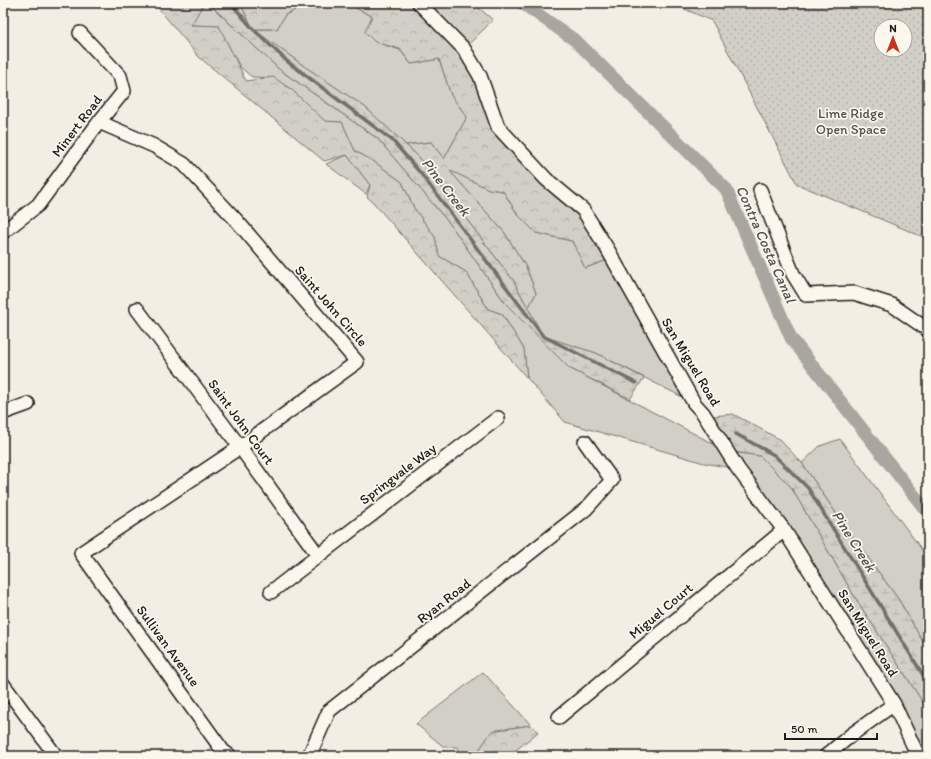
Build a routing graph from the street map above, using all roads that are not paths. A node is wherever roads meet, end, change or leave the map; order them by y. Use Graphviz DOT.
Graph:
graph roads {
  1 [pos="419,3"];
  2 [pos="80,33"];
  3 [pos="99,122"];
  4 [pos="760,190"];
  5 [pos="3,232"];
  6 [pos="137,309"];
  7 [pos="928,330"];
  8 [pos="28,404"];
  9 [pos="3,413"];
  10 [pos="498,418"];
  11 [pos="584,442"];
  12 [pos="240,447"];
  13 [pos="784,530"];
  14 [pos="81,553"];
  15 [pos="318,555"];
  16 [pos="271,592"];
  17 [pos="3,684"];
  18 [pos="894,704"];
  19 [pos="559,717"];
  20 [pos="56,756"];
  21 [pos="230,756"];
  22 [pos="309,756"];
  23 [pos="826,756"];
  24 [pos="918,756"];
  1 -- 13 [label="street, San Miguel Road"];
  2 -- 3 [label="street, Minert Road"];
  3 -- 5 [label="street, Minert Road"];
  3 -- 12 [label="street, Saint John Circle"];
  4 -- 7 [label="street"];
  6 -- 12 [label="street, Saint John Court"];
  8 -- 9 [label="street"];
  10 -- 15 [label="street, Springvale Way"];
  11 -- 22 [label="street, Ryan Road"];
  12 -- 14 [label="street, Saint John Circle"];
  12 -- 15 [label="street, Saint John Court"];
  13 -- 18 [label="street, San Miguel Road"];
  13 -- 19 [label="street, Miguel Court"];
  14 -- 21 [label="street, Sullivan Avenue"];
  15 -- 16 [label="street, Springvale Way"];
  17 -- 20 [label="street"];
  18 -- 23 [label="street"];
  18 -- 24 [label="street, San Miguel Road"];
}
